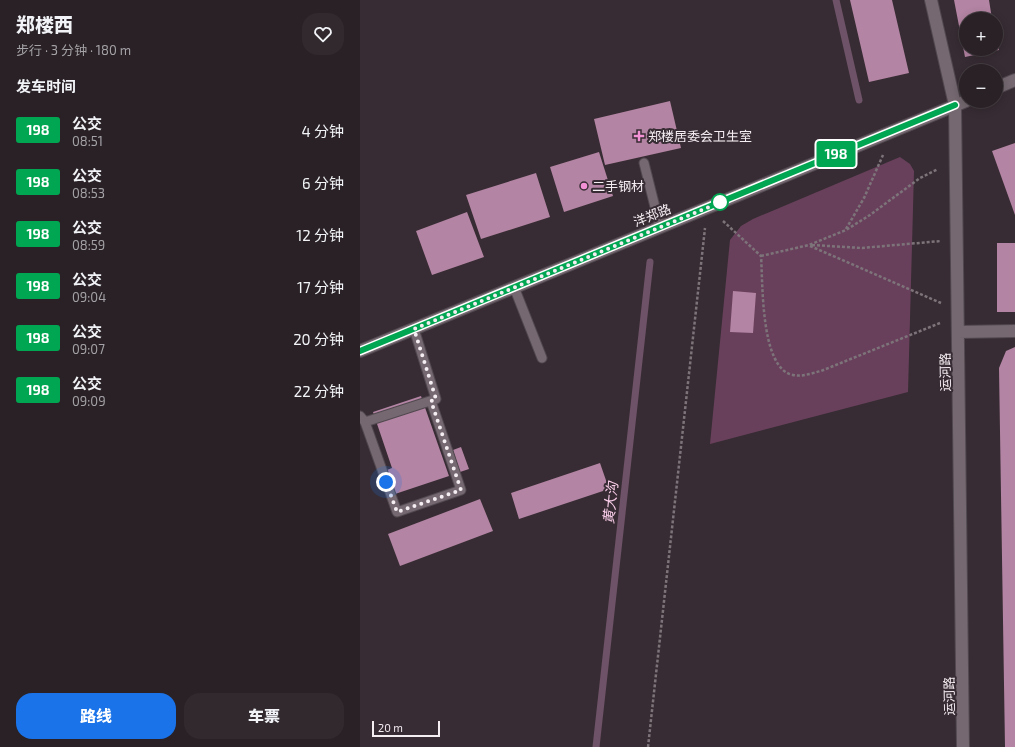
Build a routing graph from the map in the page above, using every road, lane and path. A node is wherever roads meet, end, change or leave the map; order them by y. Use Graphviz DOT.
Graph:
graph roads {
  1 [pos="931,0"];
  2 [pos="1015,80"];
  3 [pos="1003,85"];
  4 [pos="959,99"];
  5 [pos="959,103"];
  6 [pos="960,108"];
  7 [pos="890,132"];
  8 [pos="956,161"];
  9 [pos="644,163"];
  10 [pos="707,208"];
  11 [pos="660,227"];
  12 [pos="846,230"];
  13 [pos="957,241"];
  14 [pos="809,245"];
  15 [pos="762,256"];
  16 [pos="514,287"];
  17 [pos="958,312"];
  18 [pos="414,329"];
  19 [pos="1015,331"];
  20 [pos="958,332"];
  21 [pos="360,351"];
  22 [pos="542,358"];
  23 [pos="431,401"];
  24 [pos="362,419"];
  25 [pos="648,747"];
  26 [pos="964,747"];
  1 -- 4 [label="street, 运河路"];
  2 -- 3 [label="street"];
  5 -- 7 [label="street, 洋郑路"];
  6 -- 8 [label="street, 运河路"];
  7 -- 10 [label="street, 洋郑路"];
  7 -- 12 [label="path"];
  8 -- 12 [label="path"];
  8 -- 13 [label="street, 运河路"];
  9 -- 11 [label="lane"];
  10 -- 11 [label="street, 洋郑路"];
  10 -- 15 [label="path"];
  10 -- 25 [label="path"];
  11 -- 16 [label="street, 洋郑路"];
  12 -- 14 [label="path"];
  13 -- 14 [label="path"];
  13 -- 17 [label="street, 运河路"];
  14 -- 15 [label="path"];
  14 -- 17 [label="path"];
  15 -- 17 [label="path"];
  16 -- 18 [label="street, 洋郑路"];
  16 -- 22 [label="lane"];
  17 -- 20 [label="street, 运河路"];
  18 -- 21 [label="street, 洋郑路"];
  18 -- 23 [label="lane"];
  19 -- 20 [label="street"];
  20 -- 26 [label="street, 运河路"];
  23 -- 24 [label="lane"];
  23 -- 24 [label="lane"];
}
